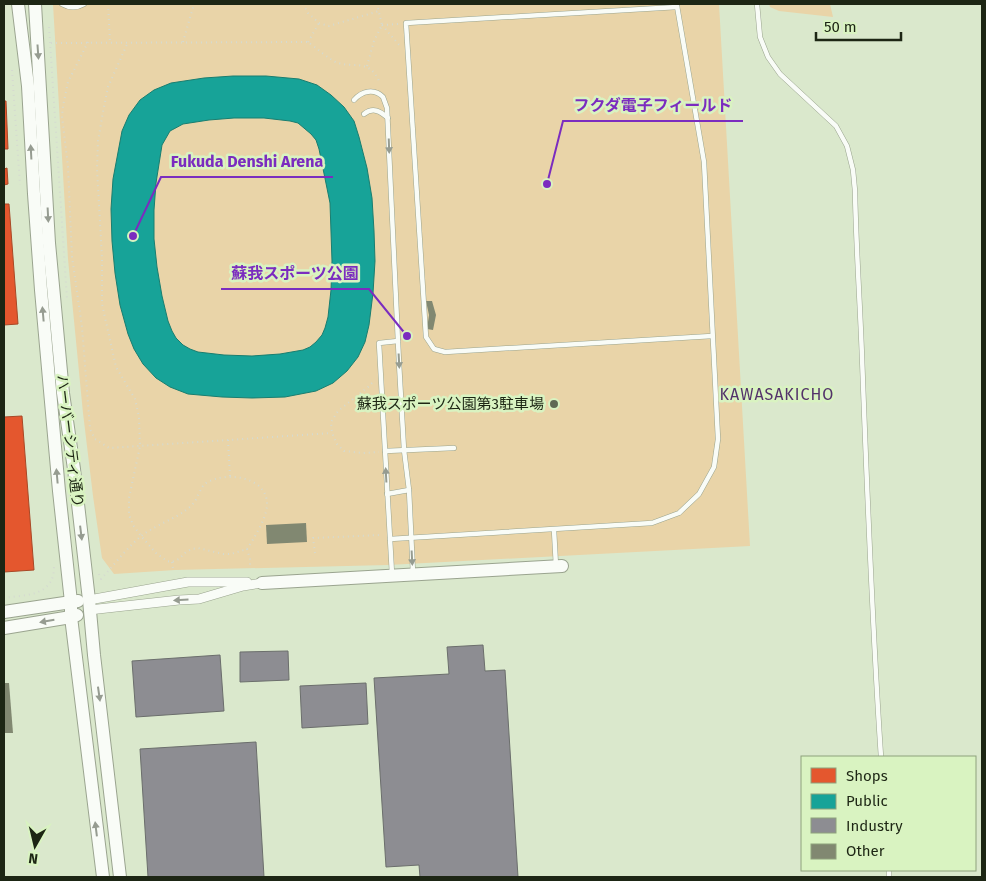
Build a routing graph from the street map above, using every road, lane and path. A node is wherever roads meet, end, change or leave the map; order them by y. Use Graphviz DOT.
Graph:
graph roads {
  1 [pos="18,4"];
  2 [pos="35,4"];
  3 [pos="62,4"];
  4 [pos="84,4"];
  5 [pos="108,4"];
  6 [pos="194,4"];
  7 [pos="303,4"];
  8 [pos="377,4"];
  9 [pos="756,4"];
  10 [pos="677,5"];
  11 [pos="379,11"];
  12 [pos="49,23"];
  13 [pos="318,23"];
  14 [pos="406,23"];
  15 [pos="382,25"];
  16 [pos="88,42"];
  17 [pos="110,42"];
  18 [pos="128,42"];
  19 [pos="183,42"];
  20 [pos="308,42"];
  21 [pos="50,43"];
  22 [pos="408,56"];
  23 [pos="367,66"];
  24 [pos="12,70"];
  25 [pos="379,80"];
  26 [pos="354,100"];
  27 [pos="364,114"];
  28 [pos="388,118"];
  29 [pos="20,185"];
  30 [pos="68,304"];
  31 [pos="712,336"];
  32 [pos="398,342"];
  33 [pos="380,374"];
  34 [pos="332,434"];
  35 [pos="228,440"];
  36 [pos="140,446"];
  37 [pos="454,448"];
  38 [pos="404,450"];
  39 [pos="385,451"];
  40 [pos="230,477"];
  41 [pos="409,490"];
  42 [pos="387,494"];
  43 [pos="554,530"];
  44 [pos="141,536"];
  45 [pos="390,537"];
  46 [pos="411,537"];
  47 [pos="247,549"];
  48 [pos="314,553"];
  49 [pos="172,562"];
  50 [pos="54,564"];
  51 [pos="559,566"];
  52 [pos="250,567"];
  53 [pos="173,569"];
  54 [pos="98,573"];
  55 [pos="413,575"];
  56 [pos="392,576"];
  57 [pos="197,582"];
  58 [pos="262,583"];
  59 [pos="4,598"];
  60 [pos="198,599"];
  61 [pos="71,602"];
  62 [pos="89,605"];
  63 [pos="4,612"];
  64 [pos="71,617"];
  65 [pos="4,628"];
  66 [pos="881,756"];
  67 [pos="103,877"];
  68 [pos="120,877"];
  61 -- 1 [label="street, ハーバーシティ通り, one-way"];
  2 -- 62 [label="street, ハーバーシティ通り, one-way"];
  3 -- 4 [label="lane"];
  5 -- 17 [label="path"];
  6 -- 19 [label="path"];
  7 -- 13 [label="path"];
  8 -- 11 [label="path"];
  9 -- 66 [label="lane"];
  10 -- 14 [label="lane"];
  10 -- 31 [label="lane"];
  11 -- 13 [label="path"];
  11 -- 15 [label="path"];
  12 -- 21 [label="path"];
  13 -- 20 [label="path"];
  14 -- 15 [label="path"];
  14 -- 22 [label="lane"];
  15 -- 22 [label="path"];
  15 -- 23 [label="path"];
  16 -- 17 [label="path"];
  16 -- 21 [label="path"];
  16 -- 36 [label="path"];
  17 -- 18 [label="path"];
  18 -- 19 [label="path"];
  18 -- 36 [label="path"];
  19 -- 20 [label="path"];
  20 -- 23 [label="path"];
  21 -- 30 [label="path"];
  22 -- 31 [label="lane"];
  23 -- 25 [label="path"];
  24 -- 29 [label="path"];
  26 -- 28 [label="lane"];
  27 -- 28 [label="lane"];
  28 -- 32 [label="lane, one-way"];
  31 -- 43 [label="lane"];
  32 -- 33 [label="lane"];
  32 -- 38 [label="lane, one-way"];
  33 -- 34 [label="path"];
  33 -- 39 [label="lane"];
  34 -- 35 [label="path"];
  34 -- 39 [label="path"];
  35 -- 36 [label="path"];
  35 -- 40 [label="path"];
  36 -- 44 [label="path"];
  37 -- 38 [label="lane"];
  38 -- 39 [label="lane"];
  38 -- 41 [label="lane"];
  42 -- 39 [label="lane, one-way"];
  40 -- 44 [label="path"];
  40 -- 47 [label="path"];
  41 -- 42 [label="lane"];
  41 -- 46 [label="lane"];
  42 -- 45 [label="lane"];
  43 -- 46 [label="lane"];
  43 -- 51 [label="lane"];
  44 -- 49 [label="path"];
  44 -- 54 [label="path"];
  45 -- 46 [label="lane"];
  45 -- 48 [label="path"];
  45 -- 56 [label="lane"];
  46 -- 55 [label="lane, one-way"];
  47 -- 49 [label="path"];
  47 -- 52 [label="path"];
  49 -- 53 [label="path"];
  50 -- 59 [label="path"];
  51 -- 55 [label="street"];
  55 -- 56 [label="street"];
  56 -- 58 [label="street"];
  57 -- 58 [label="street"];
  57 -- 60 [label="street"];
  57 -- 62 [label="street"];
  58 -- 60 [label="street"];
  60 -- 62 [label="street, one-way"];
  61 -- 62 [label="street"];
  61 -- 63 [label="street"];
  61 -- 64 [label="street, ハーバーシティ通り"];
  62 -- 64 [label="street"];
  62 -- 68 [label="street, ハーバーシティ通り, one-way"];
  64 -- 65 [label="street, one-way"];
  67 -- 64 [label="street, ハーバーシティ通り, one-way"];
}
